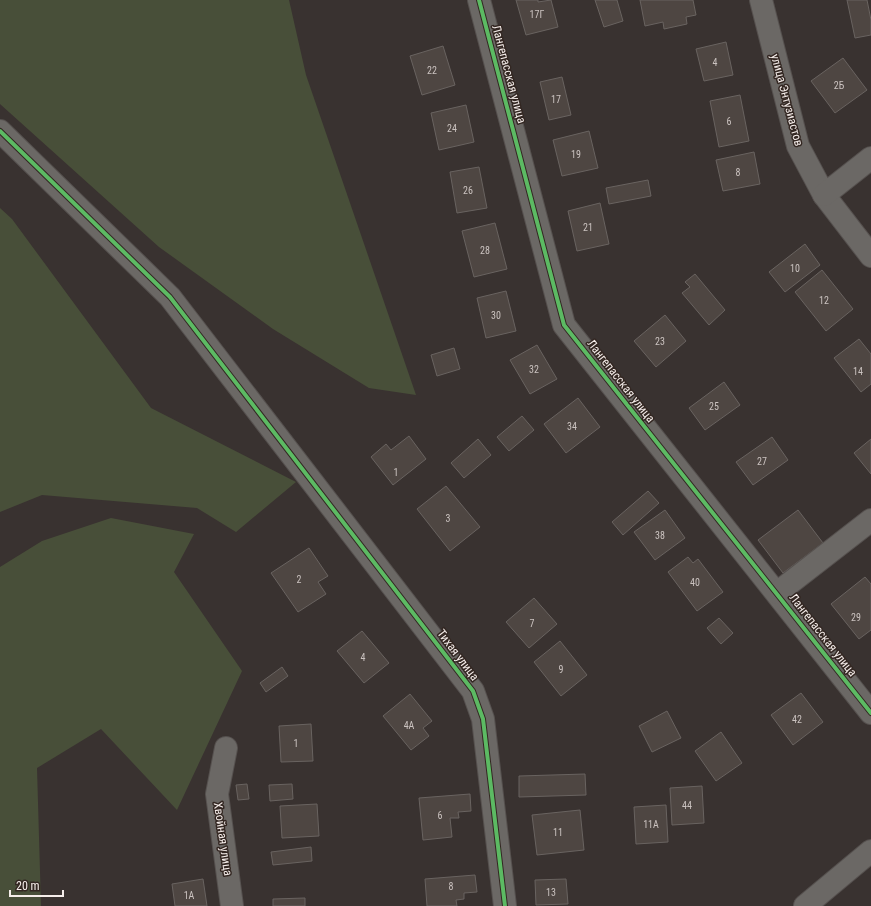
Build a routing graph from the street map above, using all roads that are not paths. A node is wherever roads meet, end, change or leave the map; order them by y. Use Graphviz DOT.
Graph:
graph roads {
  1 [pos="479,0"];
  2 [pos="761,0"];
  3 [pos="0,131"];
  4 [pos="871,158"];
  5 [pos="824,195"];
  6 [pos="871,256"];
  7 [pos="871,520"];
  8 [pos="777,593"];
  9 [pos="871,713"];
  10 [pos="226,748"];
  11 [pos="871,851"];
  12 [pos="232,906"];
  13 [pos="505,906"];
  14 [pos="805,906"];
  1 -- 8 [label="street, Лангепасская улица"];
  2 -- 5 [label="street, улица Энтузиастов"];
  3 -- 13 [label="street, Тихая улица"];
  4 -- 5 [label="street"];
  5 -- 6 [label="street, улица Энтузиастов"];
  7 -- 8 [label="street"];
  8 -- 9 [label="street, Лангепасская улица"];
  10 -- 12 [label="street, Хвойная улица"];
  11 -- 14 [label="street"];
}
